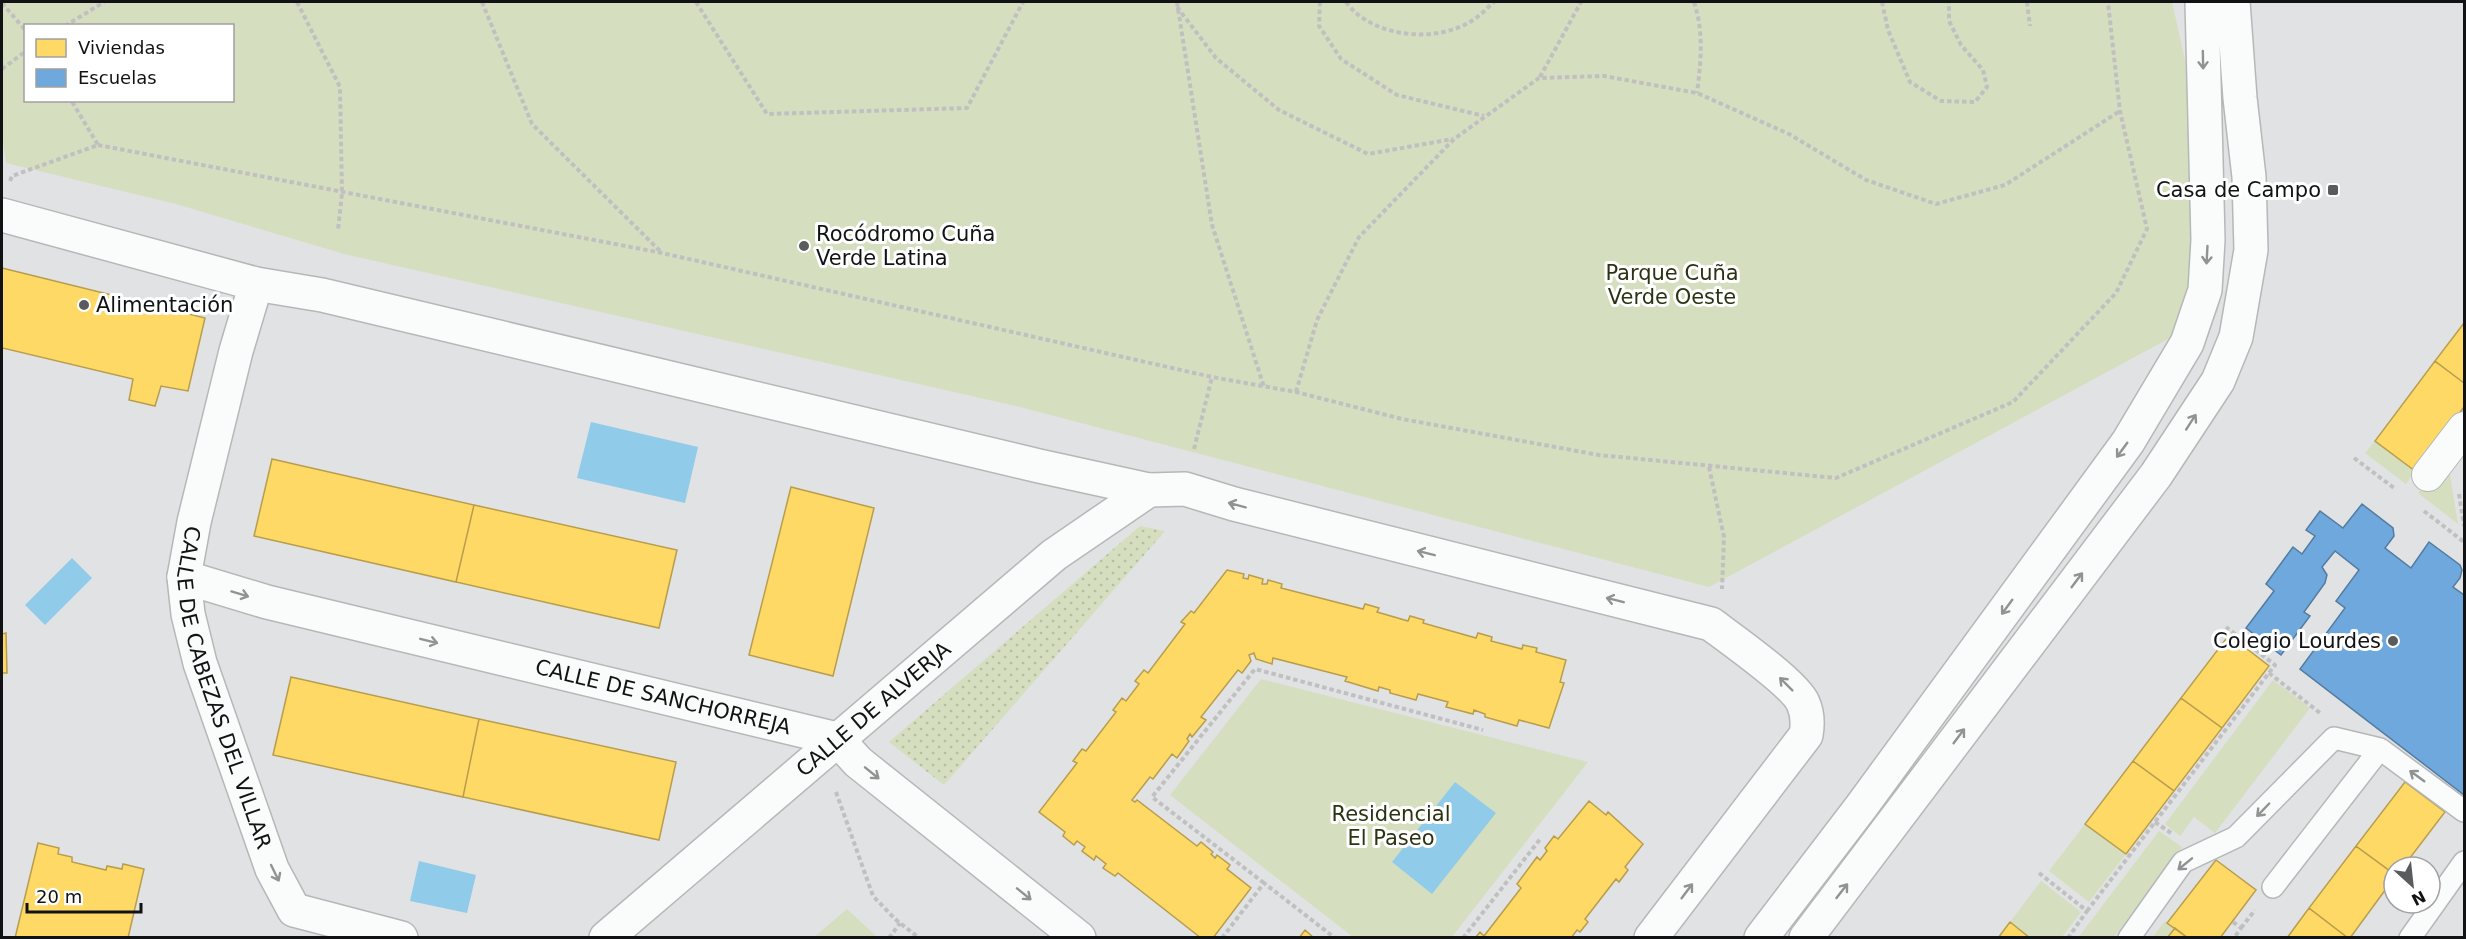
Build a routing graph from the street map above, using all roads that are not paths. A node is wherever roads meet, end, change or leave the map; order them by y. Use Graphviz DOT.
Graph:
graph roads {
  1 [pos="2202,2"];
  2 [pos="2233,2"];
  3 [pos="2,215"];
  4 [pos="256,284"];
  5 [pos="2464,428"];
  6 [pos="2428,475"];
  7 [pos="1149,490"];
  8 [pos="184,577"];
  9 [pos="837,740"];
  10 [pos="2380,748"];
  11 [pos="2464,810"];
  12 [pos="2464,862"];
  13 [pos="2272,887"];
  14 [pos="400,938"];
  15 [pos="606,938"];
  16 [pos="1079,938"];
  17 [pos="1651,938"];
  18 [pos="1761,938"];
  19 [pos="1806,938"];
  20 [pos="2129,938"];
  21 [pos="2410,938"];
  1 -- 18 [label="main road, one-way"];
  19 -- 2 [label="main road, one-way"];
  3 -- 4 [label="main road"];
  4 -- 7 [label="main road"];
  4 -- 8 [label="main road, CALLE DE CABEZAS DEL VILLAR"];
  5 -- 6 [label="street"];
  7 -- 9 [label="main road, CALLE DE ALVERJA"];
  17 -- 7 [label="main road, one-way"];
  8 -- 9 [label="main road, CALLE DE SANCHORREJA, one-way"];
  8 -- 14 [label="main road, CALLE DE CABEZAS DEL VILLAR, one-way"];
  9 -- 15 [label="main road, CALLE DE ALVERJA"];
  9 -- 16 [label="main road, one-way"];
  11 -- 10 [label="lane, one-way"];
  10 -- 13 [label="lane"];
  10 -- 20 [label="lane, one-way"];
  12 -- 21 [label="lane"];
}
